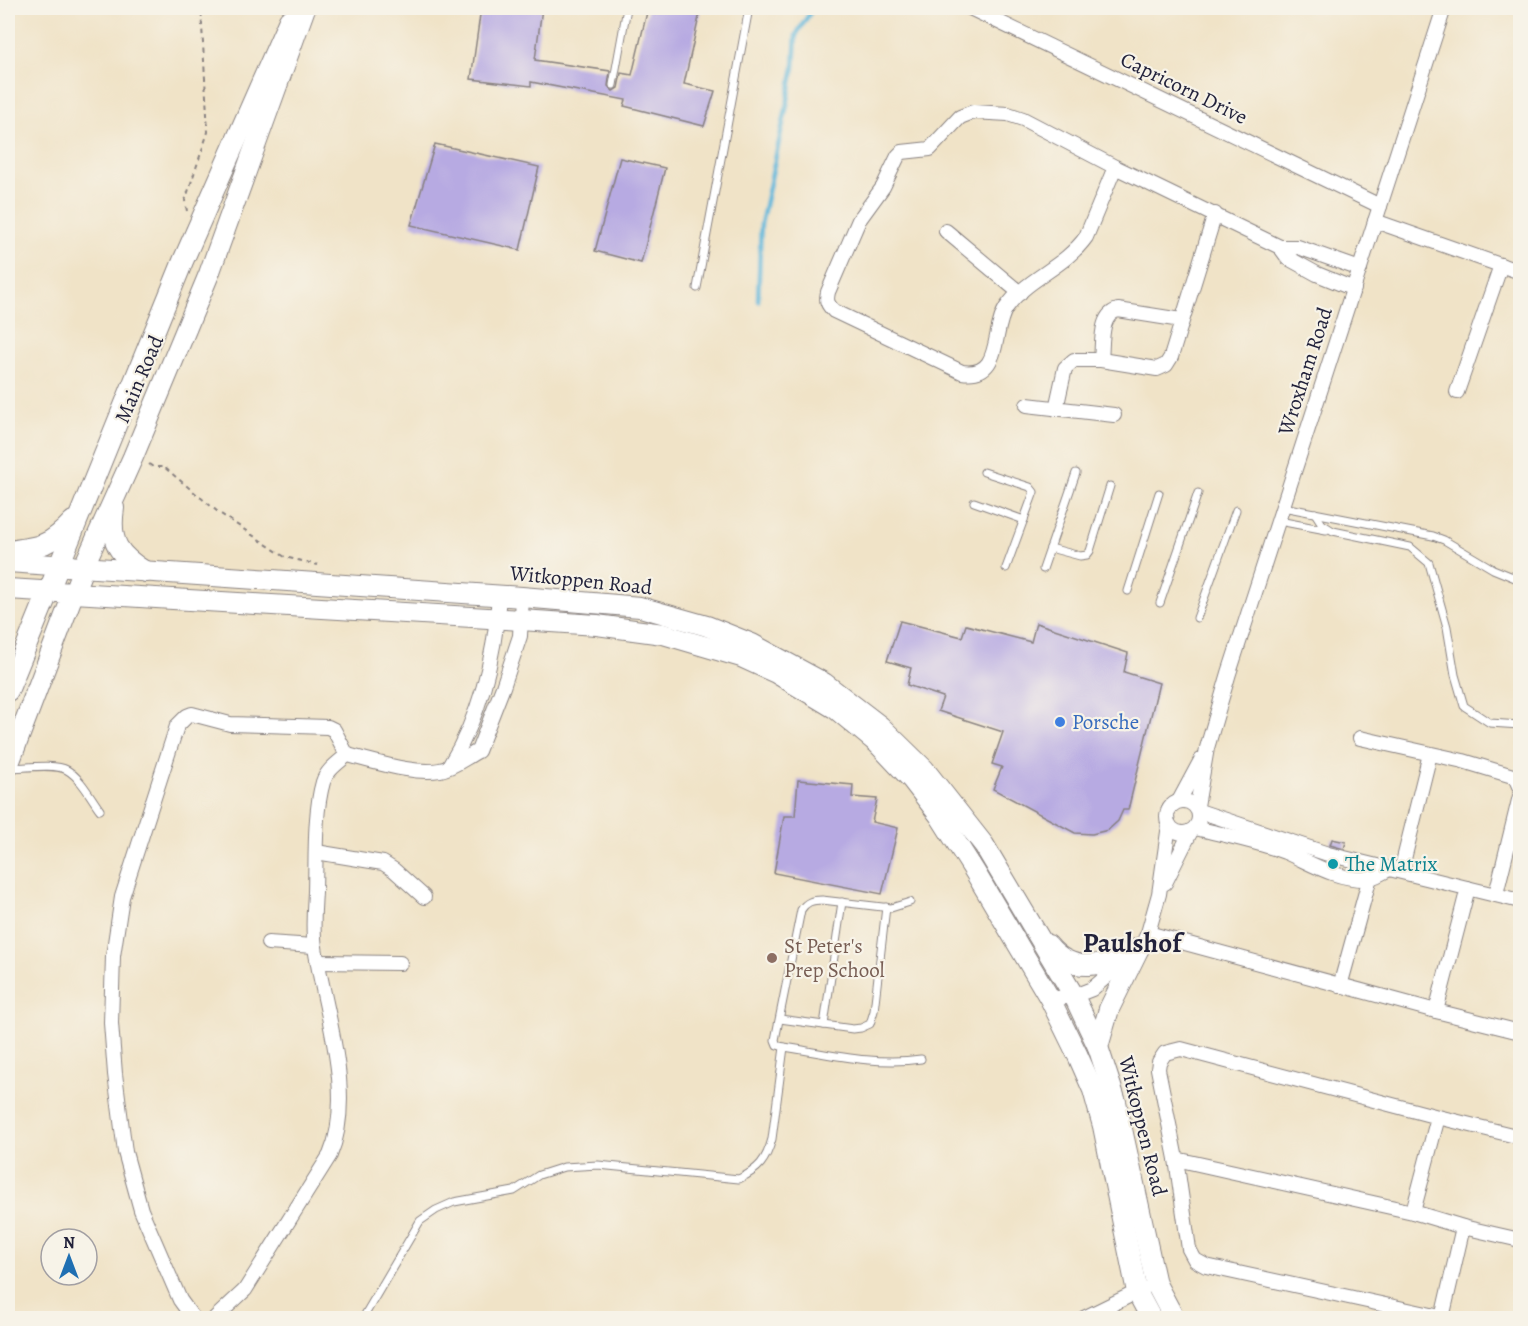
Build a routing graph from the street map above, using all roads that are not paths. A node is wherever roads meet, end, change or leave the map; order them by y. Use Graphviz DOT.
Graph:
graph roads {
  1 [pos="297,8"];
  2 [pos="305,8"];
  3 [pos="627,8"];
  4 [pos="749,8"];
  5 [pos="970,8"];
  6 [pos="1444,8"];
  7 [pos="613,85"];
  8 [pos="1115,167"];
  9 [pos="1380,206"];
  10 [pos="1215,214"];
  11 [pos="1375,222"];
  12 [pos="946,231"];
  13 [pos="1280,247"];
  14 [pos="1501,265"];
  15 [pos="1360,269"];
  16 [pos="1521,272"];
  17 [pos="697,288"];
  18 [pos="1354,289"];
  19 [pos="1020,293"];
  20 [pos="1181,321"];
  21 [pos="1101,360"];
  22 [pos="1457,392"];
  23 [pos="1027,405"];
  24 [pos="1056,409"];
  25 [pos="1114,416"];
  26 [pos="984,472"];
  27 [pos="1076,473"];
  28 [pos="1110,486"];
  29 [pos="1159,493"];
  30 [pos="1198,493"];
  31 [pos="115,496"];
  32 [pos="974,502"];
  33 [pos="1236,510"];
  34 [pos="1315,513"];
  35 [pos="1281,514"];
  36 [pos="78,517"];
  37 [pos="1024,520"];
  38 [pos="1333,531"];
  39 [pos="1050,548"];
  40 [pos="8,551"];
  41 [pos="8,562"];
  42 [pos="59,566"];
  43 [pos="83,568"];
  44 [pos="1006,568"];
  45 [pos="1043,569"];
  46 [pos="146,572"];
  47 [pos="1521,580"];
  48 [pos="8,589"];
  49 [pos="1128,591"];
  50 [pos="49,592"];
  51 [pos="74,594"];
  52 [pos="499,596"];
  53 [pos="522,597"];
  54 [pos="1160,603"];
  55 [pos="1197,618"];
  56 [pos="497,619"];
  57 [pos="521,620"];
  58 [pos="704,635"];
  59 [pos="8,691"];
  60 [pos="475,710"];
  61 [pos="492,718"];
  62 [pos="1521,725"];
  63 [pos="1360,738"];
  64 [pos="1207,748"];
  65 [pos="1430,754"];
  66 [pos="347,755"];
  67 [pos="449,766"];
  68 [pos="8,767"];
  69 [pos="1521,786"];
  70 [pos="1521,796"];
  71 [pos="1179,801"];
  72 [pos="1198,808"];
  73 [pos="100,810"];
  74 [pos="1169,825"];
  75 [pos="1193,830"];
  76 [pos="316,852"];
  77 [pos="1395,870"];
  78 [pos="1372,872"];
  79 [pos="1468,888"];
  80 [pos="1159,894"];
  81 [pos="1496,894"];
  82 [pos="424,897"];
  83 [pos="1521,901"];
  84 [pos="842,902"];
  85 [pos="910,902"];
  86 [pos="886,907"];
  87 [pos="1031,925"];
  88 [pos="1144,941"];
  89 [pos="268,943"];
  90 [pos="315,946"];
  91 [pos="318,962"];
  92 [pos="400,963"];
  93 [pos="1340,986"];
  94 [pos="1074,996"];
  95 [pos="1050,999"];
  96 [pos="1436,1011"];
  97 [pos="780,1019"];
  98 [pos="824,1025"];
  99 [pos="1521,1032"];
  100 [pos="784,1047"];
  101 [pos="1098,1047"];
  102 [pos="921,1059"];
  103 [pos="1438,1117"];
  104 [pos="1521,1137"];
  105 [pos="1176,1159"];
  106 [pos="1413,1212"];
  107 [pos="1463,1227"];
  108 [pos="1521,1240"];
  109 [pos="1156,1284"];
  110 [pos="1137,1292"];
  111 [pos="193,1318"];
  112 [pos="215,1318"];
  113 [pos="363,1318"];
  114 [pos="1088,1318"];
  115 [pos="1151,1318"];
  116 [pos="1174,1318"];
  117 [pos="1444,1318"];
  1 -- 36 [label="main road, Main Road"];
  2 -- 31 [label="main road, Main Road"];
  3 -- 7 [label="lane"];
  4 -- 17 [label="lane"];
  5 -- 9 [label="street, Capricorn Drive"];
  6 -- 9 [label="street, Wroxham Road"];
  8 -- 10 [label="street"];
  8 -- 19 [label="street"];
  8 -- 19 [label="street"];
  9 -- 11 [label="street, Wroxham Road"];
  10 -- 13 [label="street"];
  10 -- 20 [label="street"];
  11 -- 14 [label="street"];
  11 -- 15 [label="street, Wroxham Road"];
  12 -- 19 [label="street"];
  13 -- 15 [label="street"];
  13 -- 18 [label="street"];
  14 -- 16 [label="street"];
  14 -- 22 [label="street"];
  15 -- 18 [label="street, Wroxham Road"];
  18 -- 35 [label="street, Wroxham Road"];
  20 -- 21 [label="street"];
  20 -- 21 [label="street"];
  21 -- 24 [label="street"];
  23 -- 24 [label="street"];
  24 -- 25 [label="street"];
  26 -- 37 [label="lane"];
  27 -- 39 [label="lane"];
  28 -- 39 [label="lane"];
  29 -- 49 [label="lane"];
  30 -- 54 [label="lane"];
  31 -- 43 [label="main road, Main Road"];
  31 -- 46 [label="main road"];
  32 -- 37 [label="lane"];
  33 -- 55 [label="lane"];
  34 -- 35 [label="lane"];
  34 -- 38 [label="lane"];
  34 -- 47 [label="lane"];
  35 -- 38 [label="lane"];
  35 -- 64 [label="street, Wroxham Road"];
  36 -- 40 [label="main road"];
  36 -- 42 [label="main road, Main Road"];
  37 -- 44 [label="lane"];
  38 -- 62 [label="lane"];
  39 -- 45 [label="lane"];
  41 -- 42 [label="main road, Witkoppen Road"];
  42 -- 43 [label="main road, Witkoppen Road"];
  42 -- 50 [label="main road, Main Road"];
  43 -- 46 [label="main road, Witkoppen Road"];
  43 -- 51 [label="main road, Main Road"];
  46 -- 52 [label="main road, Witkoppen Road"];
  48 -- 50 [label="main road, Witkoppen Road"];
  50 -- 51 [label="main road, Witkoppen Road"];
  50 -- 59 [label="main road, Main Road"];
  51 -- 56 [label="main road, Witkoppen Road"];
  51 -- 68 [label="main road, Main Road"];
  52 -- 53 [label="main road, Witkoppen Road"];
  52 -- 56 [label="street"];
  53 -- 57 [label="street"];
  53 -- 58 [label="main road, Witkoppen Road"];
  56 -- 57 [label="main road, Witkoppen Road"];
  56 -- 60 [label="street"];
  57 -- 58 [label="main road, Witkoppen Road"];
  57 -- 61 [label="street"];
  58 -- 87 [label="main road, Witkoppen Road"];
  58 -- 95 [label="main road, Witkoppen Road"];
  60 -- 61 [label="street"];
  60 -- 67 [label="street"];
  61 -- 67 [label="street"];
  63 -- 65 [label="street"];
  64 -- 71 [label="street, Wroxham Road"];
  64 -- 72 [label="street, Wroxham Road"];
  65 -- 69 [label="street"];
  65 -- 77 [label="street"];
  66 -- 67 [label="street"];
  66 -- 76 [label="street"];
  66 -- 111 [label="street"];
  68 -- 73 [label="lane"];
  70 -- 81 [label="street"];
  71 -- 72 [label="street"];
  71 -- 74 [label="street"];
  72 -- 75 [label="street"];
  72 -- 78 [label="street"];
  74 -- 75 [label="street"];
  74 -- 80 [label="street"];
  75 -- 78 [label="street"];
  75 -- 80 [label="street"];
  76 -- 82 [label="street"];
  76 -- 90 [label="street"];
  77 -- 78 [label="street"];
  77 -- 79 [label="street"];
  78 -- 93 [label="street"];
  79 -- 81 [label="street"];
  79 -- 96 [label="street"];
  80 -- 88 [label="street"];
  81 -- 83 [label="street"];
  84 -- 86 [label="lane"];
  84 -- 97 [label="lane"];
  84 -- 98 [label="lane"];
  85 -- 86 [label="lane"];
  86 -- 98 [label="lane"];
  87 -- 88 [label="main road"];
  87 -- 94 [label="main road, Witkoppen Road"];
  88 -- 93 [label="street"];
  88 -- 94 [label="street"];
  88 -- 101 [label="main road"];
  89 -- 90 [label="street"];
  90 -- 91 [label="street"];
  91 -- 92 [label="street"];
  91 -- 112 [label="street"];
  93 -- 96 [label="street"];
  94 -- 95 [label="street"];
  94 -- 101 [label="main road, Witkoppen Road"];
  95 -- 110 [label="main road, Witkoppen Road"];
  96 -- 99 [label="street"];
  97 -- 98 [label="lane"];
  97 -- 100 [label="lane"];
  100 -- 102 [label="lane"];
  100 -- 113 [label="lane"];
  101 -- 109 [label="main road, Witkoppen Road"];
  103 -- 104 [label="street"];
  103 -- 105 [label="street"];
  103 -- 106 [label="street"];
  105 -- 106 [label="street"];
  105 -- 117 [label="street"];
  106 -- 107 [label="street"];
  107 -- 108 [label="street"];
  107 -- 117 [label="street"];
  109 -- 110 [label="street"];
  109 -- 116 [label="main road, Witkoppen Road"];
  110 -- 114 [label="street"];
  110 -- 115 [label="main road, Witkoppen Road"];
}
